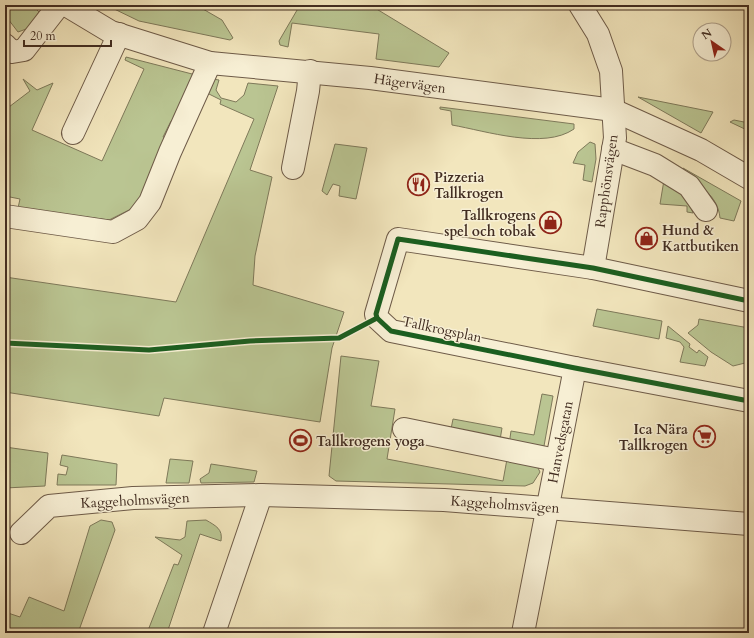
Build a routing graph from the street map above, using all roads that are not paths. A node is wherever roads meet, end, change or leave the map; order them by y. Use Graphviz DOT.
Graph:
graph roads {
  1 [pos="59,5"];
  2 [pos="66,5"];
  3 [pos="580,5"];
  4 [pos="119,34"];
  5 [pos="5,45"];
  6 [pos="210,63"];
  7 [pos="310,71"];
  8 [pos="613,110"];
  9 [pos="73,132"];
  10 [pos="613,149"];
  11 [pos="293,168"];
  12 [pos="749,178"];
  13 [pos="706,210"];
  14 [pos="5,216"];
  15 [pos="593,268"];
  16 [pos="749,301"];
  17 [pos="575,368"];
  18 [pos="749,401"];
  19 [pos="404,429"];
  20 [pos="556,460"];
  21 [pos="261,495"];
  22 [pos="547,507"];
  23 [pos="749,524"];
  24 [pos="21,533"];
  25 [pos="214,633"];
  26 [pos="523,633"];
  1 -- 5 [label="street"];
  2 -- 4 [label="street, Hägervägen"];
  3 -- 8 [label="street, Rapphönsvägen"];
  4 -- 6 [label="street, Hägervägen"];
  4 -- 9 [label="street"];
  6 -- 7 [label="street, Hägervägen"];
  6 -- 14 [label="street"];
  7 -- 8 [label="street, Hägervägen"];
  7 -- 11 [label="street"];
  8 -- 10 [label="street, Rapphönsvägen"];
  8 -- 12 [label="street, Hägervägen"];
  10 -- 13 [label="street"];
  10 -- 15 [label="street, Rapphönsvägen"];
  15 -- 16 [label="street, Tallkrogsplan"];
  15 -- 17 [label="street, Tallkrogsplan"];
  17 -- 18 [label="street, Tallkrogsplan"];
  17 -- 20 [label="street, Hanvedsgatan"];
  19 -- 20 [label="street"];
  20 -- 22 [label="street, Hanvedsgatan"];
  21 -- 22 [label="street, Kaggeholmsvägen"];
  21 -- 24 [label="street, Kaggeholmsvägen"];
  21 -- 25 [label="street"];
  22 -- 23 [label="street, Kaggeholmsvägen"];
  22 -- 26 [label="street, Hanvedsgatan"];
}
